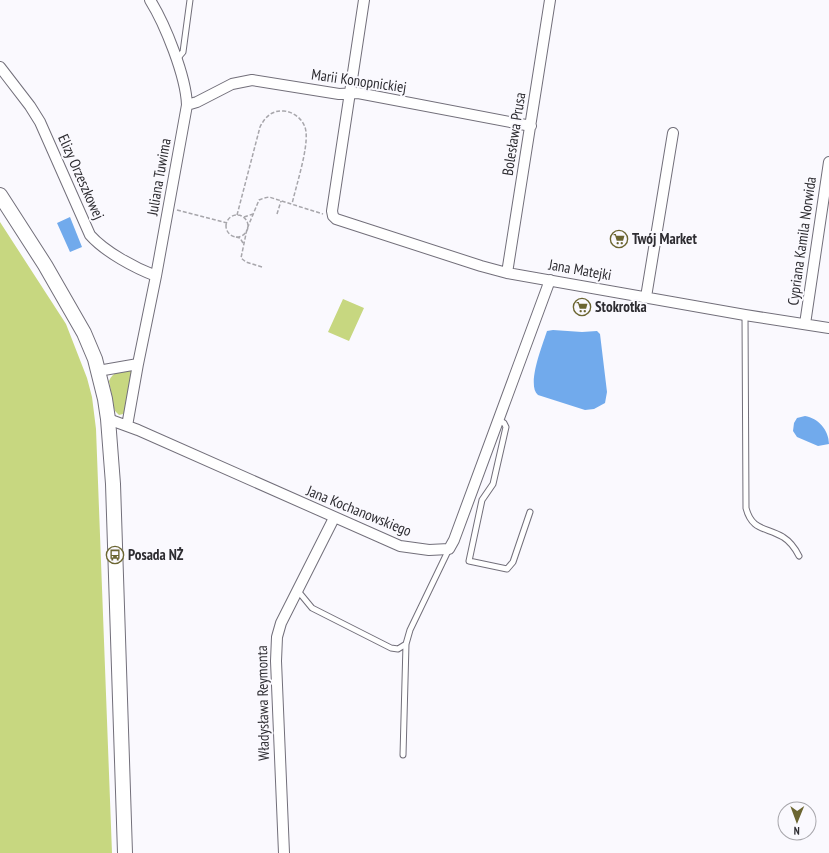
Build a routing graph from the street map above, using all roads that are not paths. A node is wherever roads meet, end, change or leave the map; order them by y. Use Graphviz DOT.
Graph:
graph roads {
  1 [pos="150,0"];
  2 [pos="190,0"];
  3 [pos="364,0"];
  4 [pos="550,0"];
  5 [pos="176,60"];
  6 [pos="0,67"];
  7 [pos="349,94"];
  8 [pos="187,105"];
  9 [pos="531,126"];
  10 [pos="673,133"];
  11 [pos="829,162"];
  12 [pos="0,195"];
  13 [pos="507,273"];
  14 [pos="156,276"];
  15 [pos="550,280"];
  16 [pos="646,297"];
  17 [pos="745,315"];
  18 [pos="805,324"];
  19 [pos="829,328"];
  20 [pos="138,364"];
  21 [pos="98,371"];
  22 [pos="108,419"];
  23 [pos="498,420"];
  24 [pos="127,426"];
  25 [pos="530,512"];
  26 [pos="334,518"];
  27 [pos="449,549"];
  28 [pos="799,556"];
  29 [pos="297,590"];
  30 [pos="406,644"];
  31 [pos="403,755"];
  32 [pos="125,853"];
  33 [pos="284,853"];
  1 -- 5 [label="street, Juliana Tuwima"];
  2 -- 5 [label="lane"];
  3 -- 7 [label="street"];
  4 -- 9 [label="street, Bolesława Prusa"];
  5 -- 8 [label="street, Juliana Tuwima"];
  6 -- 14 [label="street, Elizy Orzeszkowej"];
  7 -- 8 [label="street, Marii Konopnickiej"];
  7 -- 9 [label="street, Marii Konopnickiej"];
  7 -- 13 [label="street, Jana Matejki"];
  8 -- 14 [label="street, Juliana Tuwima"];
  9 -- 13 [label="street, Bolesława Prusa"];
  10 -- 16 [label="street"];
  11 -- 18 [label="street, Cypriana Kamila Norwida"];
  12 -- 21 [label="main road"];
  13 -- 15 [label="street, Jana Matejki"];
  14 -- 20 [label="street, Juliana Tuwima"];
  15 -- 16 [label="street, Jana Matejki"];
  15 -- 23 [label="street"];
  16 -- 17 [label="street, Jana Matejki"];
  17 -- 18 [label="street, Jana Matejki"];
  17 -- 28 [label="lane"];
  18 -- 19 [label="street, Jana Matejki"];
  20 -- 21 [label="street"];
  20 -- 24 [label="street, Juliana Tuwima"];
  21 -- 22 [label="main road"];
  22 -- 24 [label="street, Jana Kochanowskiego"];
  22 -- 32 [label="main road"];
  23 -- 25 [label="lane"];
  23 -- 27 [label="street"];
  24 -- 26 [label="street, Jana Kochanowskiego"];
  26 -- 27 [label="street, Jana Kochanowskiego"];
  26 -- 29 [label="street, Władysława Reymonta"];
  27 -- 30 [label="lane"];
  29 -- 30 [label="lane"];
  29 -- 33 [label="street, Władysława Reymonta"];
  30 -- 31 [label="lane"];
}
